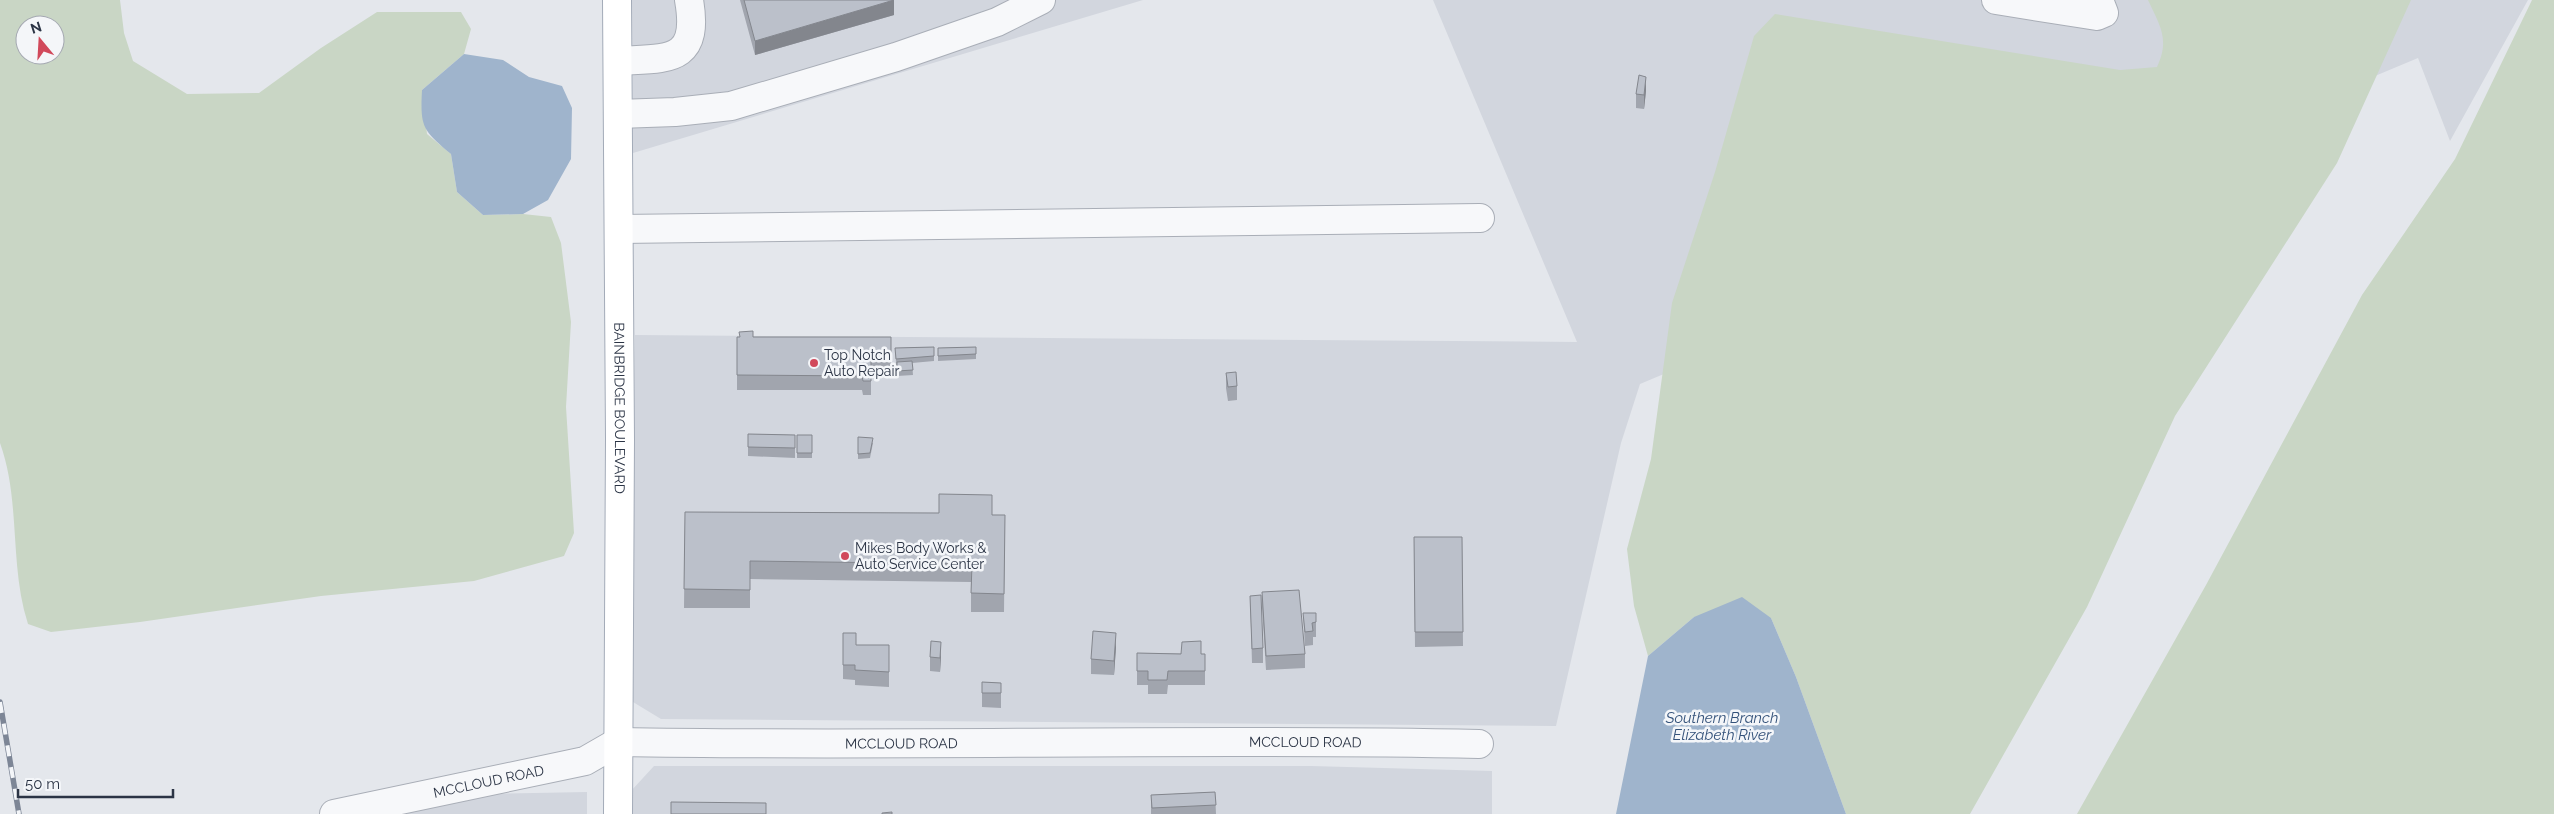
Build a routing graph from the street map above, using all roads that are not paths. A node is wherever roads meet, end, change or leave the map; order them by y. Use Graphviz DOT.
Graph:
graph roads {
  1 [pos="617,0"];
  2 [pos="689,0"];
  3 [pos="1041,0"];
  4 [pos="1996,0"];
  5 [pos="2099,0"];
  6 [pos="986,13"];
  7 [pos="618,61"];
  8 [pos="618,114"];
  9 [pos="1480,218"];
  10 [pos="619,229"];
  11 [pos="618,742"];
  12 [pos="1479,744"];
  13 [pos="334,814"];
  14 [pos="618,814"];
  1 -- 7 [label="main road, BAINBRIDGE BOULEVARD"];
  2 -- 7 [label="street"];
  3 -- 6 [label="street"];
  4 -- 5 [label="street"];
  6 -- 8 [label="street"];
  7 -- 8 [label="main road, BAINBRIDGE BOULEVARD"];
  8 -- 10 [label="main road, BAINBRIDGE BOULEVARD"];
  9 -- 10 [label="street"];
  10 -- 11 [label="main road, BAINBRIDGE BOULEVARD"];
  11 -- 12 [label="street, MCCLOUD ROAD"];
  11 -- 13 [label="street, MCCLOUD ROAD"];
  11 -- 14 [label="main road, BAINBRIDGE BOULEVARD"];
}
